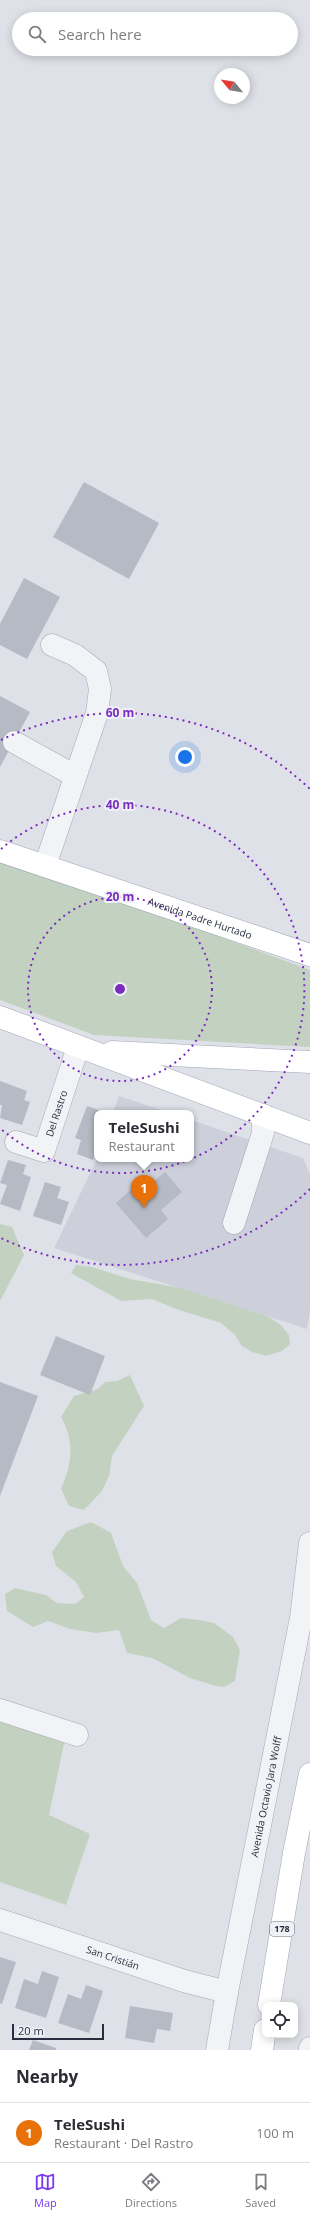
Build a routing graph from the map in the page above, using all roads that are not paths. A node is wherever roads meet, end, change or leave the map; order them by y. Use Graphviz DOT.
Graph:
graph roads {
  1 [pos="52,645"];
  2 [pos="14,742"];
  3 [pos="75,776"];
  4 [pos="0,850"];
  5 [pos="44,866"];
  6 [pos="310,955"];
  7 [pos="0,1017"];
  8 [pos="84,1049"];
  9 [pos="310,1062"];
  10 [pos="263,1116"];
  11 [pos="289,1125"];
  12 [pos="310,1133"];
  13 [pos="310,1138"];
  14 [pos="16,1142"];
  15 [pos="234,1223"];
  16 [pos="310,1542"];
  17 [pos="0,1710"];
  18 [pos="77,1735"];
  19 [pos="310,1774"];
  20 [pos="310,1828"];
  21 [pos="294,1853"];
  22 [pos="0,1920"];
  23 [pos="227,1992"];
  24 [pos="269,2002"];
  25 [pos="264,2038"];
  26 [pos="217,2050"];
  27 [pos="262,2050"];
  1 -- 3 [label="street"];
  2 -- 3 [label="street"];
  3 -- 5 [label="street"];
  4 -- 5 [label="main road, Avenida Padre Hurtado"];
  5 -- 6 [label="main road, Avenida Padre Hurtado"];
  7 -- 8 [label="main road"];
  8 -- 9 [label="main road"];
  8 -- 10 [label="main road"];
  8 -- 14 [label="street, Del Rastro"];
  10 -- 11 [label="main road"];
  10 -- 15 [label="street"];
  11 -- 12 [label="main road"];
  11 -- 13 [label="street"];
  16 -- 23 [label="street, Avenida Octavio Jara Wolff"];
  17 -- 18 [label="street"];
  19 -- 21 [label="main road, 178"];
  20 -- 21 [label="main road, 178"];
  21 -- 24 [label="main road, 178"];
  22 -- 23 [label="street, San Cristián"];
  23 -- 26 [label="street, Avenida Octavio Jara Wolff"];
  25 -- 27 [label="main road"];
}
